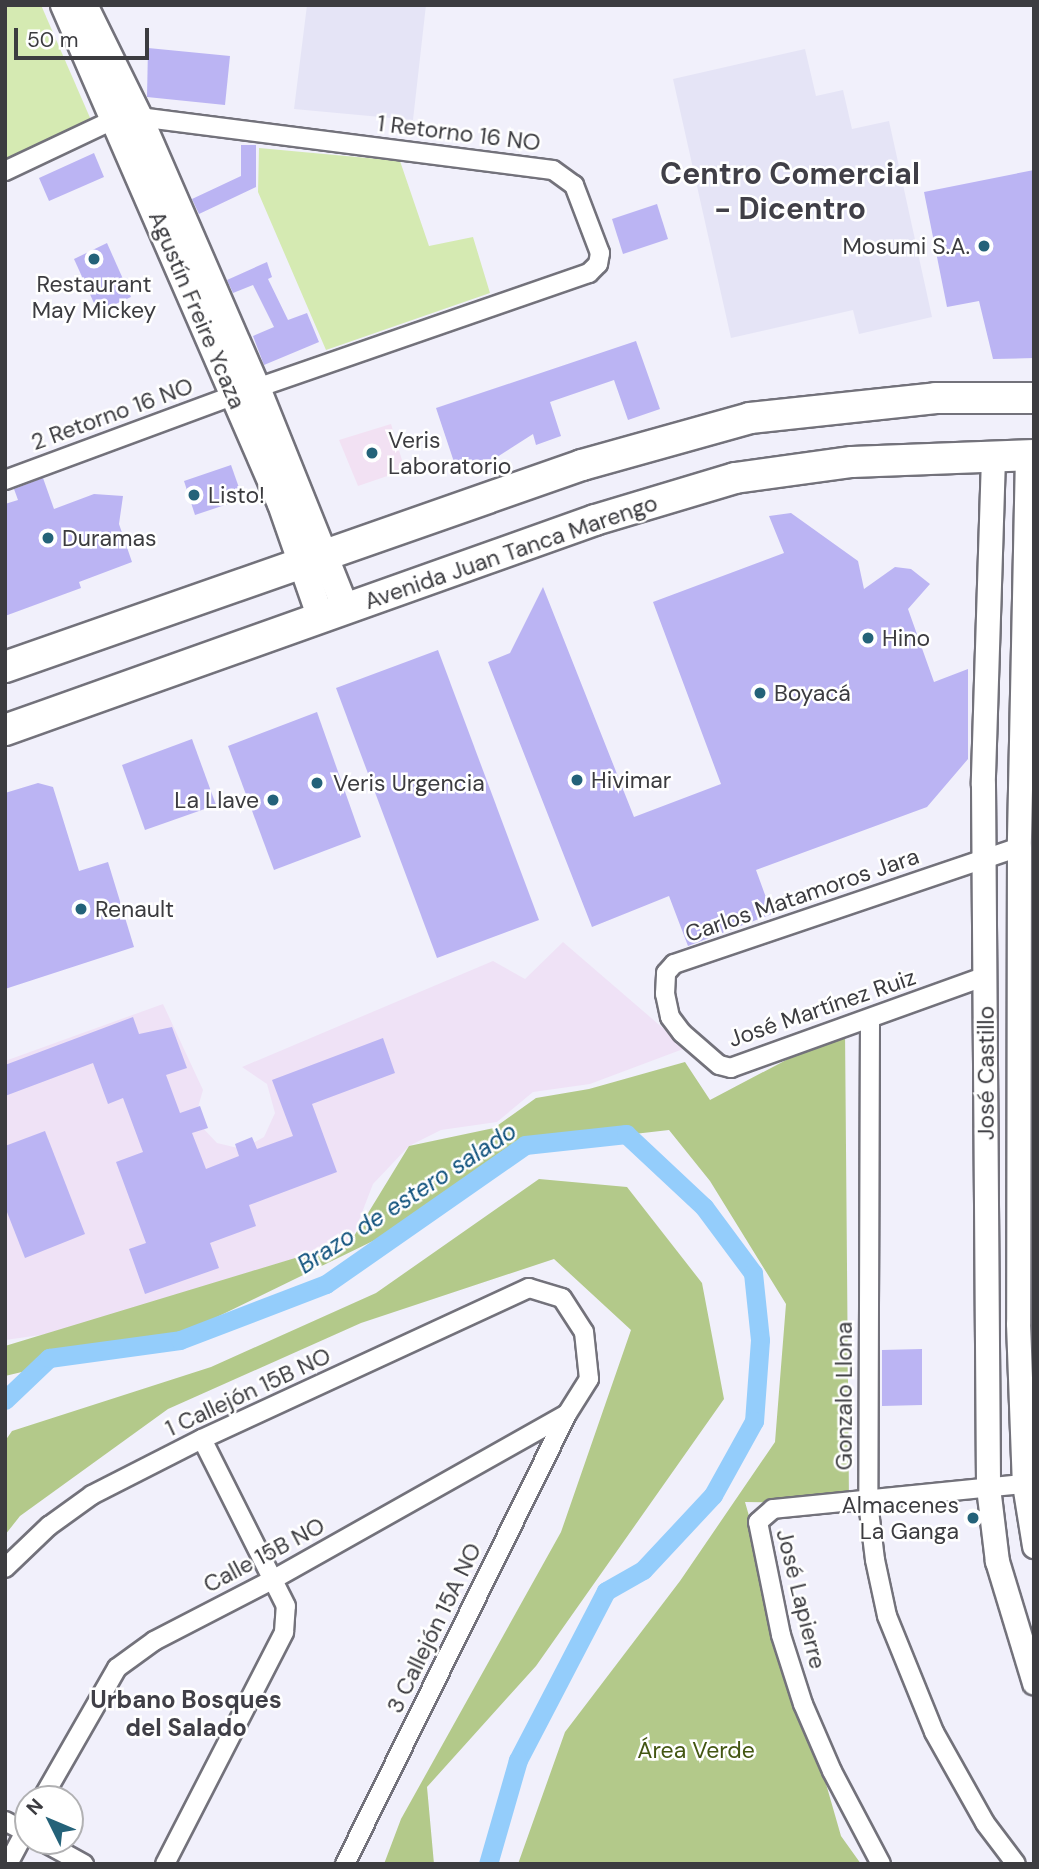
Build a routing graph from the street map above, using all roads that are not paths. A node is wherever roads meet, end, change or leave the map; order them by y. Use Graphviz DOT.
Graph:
graph roads {
  1 [pos="64,5"];
  2 [pos="84,5"];
  3 [pos="127,118"];
  4 [pos="5,171"];
  5 [pos="246,391"];
  6 [pos="1034,398"];
  7 [pos="1030,455"];
  8 [pos="993,457"];
  9 [pos="5,480"];
  10 [pos="314,561"];
  11 [pos="334,613"];
  12 [pos="5,667"];
  13 [pos="5,730"];
  14 [pos="1019,847"];
  15 [pos="984,858"];
  16 [pos="986,976"];
  17 [pos="870,1020"];
  18 [pos="682,1033"];
  19 [pos="985,1197"];
  20 [pos="1026,1198"];
  21 [pos="529,1288"];
  22 [pos="1026,1323"];
  23 [pos="567,1413"];
  24 [pos="202,1439"];
  25 [pos="1027,1439"];
  26 [pos="1024,1485"];
  27 [pos="988,1487"];
  28 [pos="868,1502"];
  29 [pos="1034,1546"];
  30 [pos="5,1568"];
  31 [pos="274,1579"];
  32 [pos="1034,1683"];
  33 [pos="50,1785"];
  34 [pos="68,1855"];
  35 [pos="84,1864"];
  36 [pos="165,1864"];
  37 [pos="345,1864"];
  38 [pos="881,1864"];
  39 [pos="1016,1864"];
  1 -- 3 [label="main road, Agustín Freire Ycaza"];
  2 -- 3 [label="main road, Agustín Freire Ycaza"];
  3 -- 4 [label="street"];
  3 -- 5 [label="main road, Agustín Freire Ycaza"];
  3 -- 5 [label="street, 1 Retorno 16 NO"];
  5 -- 9 [label="street, 2 Retorno 16 NO"];
  5 -- 10 [label="main road, Agustín Freire Ycaza"];
  6 -- 10 [label="main road"];
  7 -- 8 [label="main road, Avenida Juan Tanca Marengo"];
  7 -- 14 [label="street, José Castillo"];
  8 -- 11 [label="main road, Avenida Juan Tanca Marengo"];
  8 -- 15 [label="street, José Castillo"];
  10 -- 11 [label="main road, Agustín Freire Ycaza"];
  10 -- 12 [label="main road"];
  11 -- 13 [label="main road, Avenida Juan Tanca Marengo"];
  14 -- 15 [label="street, Carlos Matamoros Jara"];
  14 -- 20 [label="street, José Castillo"];
  15 -- 16 [label="street, José Castillo"];
  15 -- 18 [label="street, Carlos Matamoros Jara"];
  16 -- 17 [label="street, José Martínez Ruiz"];
  16 -- 19 [label="street, José Castillo"];
  17 -- 18 [label="street, José Martínez Ruiz"];
  17 -- 28 [label="street, Gonzalo Llona"];
  19 -- 20 [label="street"];
  19 -- 27 [label="street, José Castillo"];
  20 -- 22 [label="street, José Castillo"];
  21 -- 23 [label="street, 3 Callejón 15A NO"];
  21 -- 24 [label="street, 1 Callejón 15B NO"];
  22 -- 25 [label="street, José Castillo"];
  23 -- 31 [label="street, Calle 15B NO"];
  23 -- 37 [label="street, 3 Callejón 15A NO"];
  24 -- 30 [label="street, 1 Callejón 15B NO"];
  24 -- 31 [label="street"];
  25 -- 26 [label="street, José Castillo"];
  26 -- 27 [label="street, José Lapierre"];
  26 -- 29 [label="street, José Castillo"];
  27 -- 28 [label="street, José Lapierre"];
  27 -- 32 [label="street, José Castillo"];
  28 -- 38 [label="street, José Lapierre"];
  28 -- 39 [label="street, Gonzalo Llona"];
  31 -- 33 [label="street, Calle 15B NO"];
  31 -- 36 [label="street"];
  34 -- 35 [label="street"];
}
